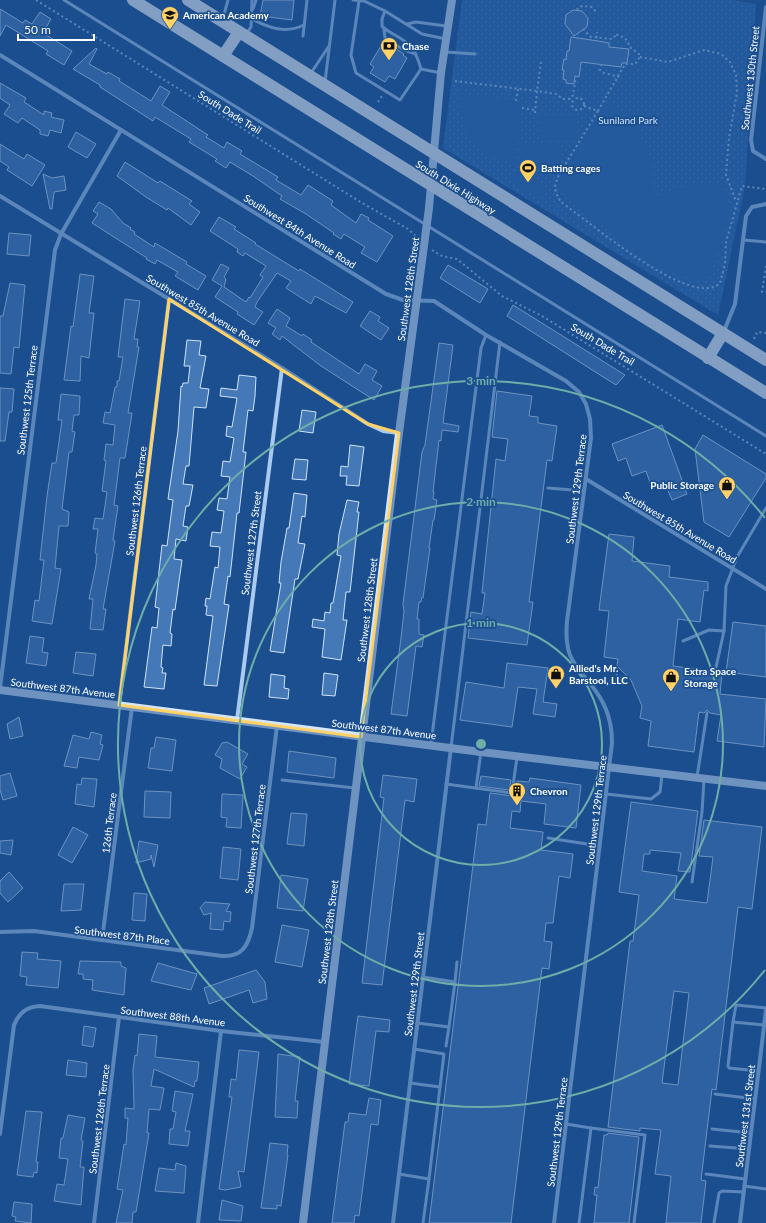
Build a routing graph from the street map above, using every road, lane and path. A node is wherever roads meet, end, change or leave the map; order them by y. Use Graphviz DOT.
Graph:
graph roads {
  1 [pos="36,0"];
  2 [pos="64,0"];
  3 [pos="133,0"];
  4 [pos="188,0"];
  5 [pos="228,0"];
  6 [pos="252,0"];
  7 [pos="256,0"];
  8 [pos="307,0"];
  9 [pos="335,0"];
  10 [pos="353,0"];
  11 [pos="452,0"];
  12 [pos="359,1"];
  13 [pos="364,1"];
  14 [pos="766,7"];
  15 [pos="577,10"];
  16 [pos="386,11"];
  17 [pos="252,12"];
  18 [pos="597,13"];
  19 [pos="252,19"];
  20 [pos="222,22"];
  21 [pos="407,24"];
  22 [pos="304,25"];
  23 [pos="448,26"];
  24 [pos="384,29"];
  25 [pos="583,29"];
  26 [pos="597,32"];
  27 [pos="242,34"];
  28 [pos="303,36"];
  29 [pos="596,38"];
  30 [pos="446,39"];
  31 [pos="330,45"];
  32 [pos="444,52"];
  33 [pos="416,54"];
  34 [pos="475,54"];
  35 [pos="0,55"];
  36 [pos="223,56"];
  37 [pos="640,57"];
  38 [pos="541,62"];
  39 [pos="601,64"];
  40 [pos="421,69"];
  41 [pos="441,73"];
  42 [pos="309,75"];
  43 [pos="576,76"];
  44 [pos="619,77"];
  45 [pos="455,81"];
  46 [pos="324,85"];
  47 [pos="518,88"];
  48 [pos="537,91"];
  49 [pos="383,95"];
  50 [pos="572,98"];
  51 [pos="516,101"];
  52 [pos="378,102"];
  53 [pos="584,106"];
  54 [pos="522,108"];
  55 [pos="535,110"];
  56 [pos="598,111"];
  57 [pos="535,113"];
  58 [pos="121,130"];
  59 [pos="434,153"];
  60 [pos="766,159"];
  61 [pos="432,185"];
  62 [pos="766,189"];
  63 [pos="0,196"];
  64 [pos="736,202"];
  65 [pos="766,204"];
  66 [pos="427,224"];
  67 [pos="61,234"];
  68 [pos="416,236"];
  69 [pos="743,240"];
  70 [pos="766,242"];
  71 [pos="433,250"];
  72 [pos="766,266"];
  73 [pos="766,292"];
  74 [pos="169,299"];
  75 [pos="417,301"];
  76 [pos="723,333"];
  77 [pos="766,333"];
  78 [pos="486,335"];
  79 [pos="754,339"];
  80 [pos="500,342"];
  81 [pos="708,358"];
  82 [pos="766,360"];
  83 [pos="282,368"];
  84 [pos="766,393"];
  85 [pos="588,411"];
  86 [pos="399,433"];
  87 [pos="766,436"];
  88 [pos="766,454"];
  89 [pos="586,479"];
  90 [pos="548,488"];
  91 [pos="584,491"];
  92 [pos="766,508"];
  93 [pos="733,569"];
  94 [pos="766,589"];
  95 [pos="724,631"];
  96 [pos="683,641"];
  97 [pos="618,666"];
  98 [pos="715,672"];
  99 [pos="622,676"];
  100 [pos="617,680"];
  101 [pos="628,680"];
  102 [pos="612,685"];
  103 [pos="0,689"];
  104 [pos="119,705"];
  105 [pos="132,707"];
  106 [pos="707,713"];
  107 [pos="237,720"];
  108 [pos="277,725"];
  109 [pos="361,737"];
  110 [pos="431,746"];
  111 [pos="451,748"];
  112 [pos="481,752"];
  113 [pos="517,756"];
  114 [pos="610,766"];
  115 [pos="663,773"];
  116 [pos="700,778"];
  117 [pos="282,780"];
  118 [pos="446,784"];
  119 [pos="766,786"];
  120 [pos="355,788"];
  121 [pos="476,788"];
  122 [pos="606,794"];
  123 [pos="548,838"];
  124 [pos="600,846"];
  125 [pos="692,882"];
  126 [pos="0,932"];
  127 [pos="102,940"];
  128 [pos="242,952"];
  129 [pos="457,962"];
  130 [pos="423,977"];
  131 [pos="455,982"];
  132 [pos="766,1009"];
  133 [pos="119,1018"];
  134 [pos="733,1022"];
  135 [pos="417,1023"];
  136 [pos="764,1025"];
  137 [pos="449,1027"];
  138 [pos="221,1031"];
  139 [pos="324,1042"];
  140 [pos="446,1046"];
  141 [pos="414,1049"];
  142 [pos="758,1071"];
  143 [pos="410,1083"];
  144 [pos="440,1087"];
  145 [pos="715,1094"];
  146 [pos="755,1099"];
  147 [pos="566,1124"];
  148 [pos="591,1128"];
  149 [pos="712,1129"];
  150 [pos="0,1134"];
  151 [pos="751,1134"];
  152 [pos="710,1146"];
  153 [pos="749,1149"];
  154 [pos="399,1174"];
  155 [pos="706,1174"];
  156 [pos="429,1179"];
  157 [pos="745,1179"];
  158 [pos="744,1186"];
  159 [pos="766,1189"];
  160 [pos="744,1192"];
  161 [pos="94,1223"];
  162 [pos="198,1223"];
  163 [pos="302,1223"];
  164 [pos="392,1223"];
  165 [pos="423,1223"];
  166 [pos="554,1223"];
  167 [pos="579,1223"];
  168 [pos="634,1223"];
  169 [pos="714,1223"];
  170 [pos="740,1223"];
  1 -- 68 [label="path, South Dade Trail"];
  2 -- 66 [label="lane"];
  3 -- 36 [label="highway, South Dixie Highway"];
  4 -- 20 [label="highway, South Dixie Highway"];
  5 -- 20 [label="lane"];
  6 -- 17 [label="lane"];
  7 -- 17 [label="lane"];
  8 -- 22 [label="lane"];
  9 -- 31 [label="lane"];
  10 -- 12 [label="lane"];
  11 -- 23 [label="street, Southwest 128th Street"];
  12 -- 13 [label="lane"];
  12 -- 40 [label="lane"];
  13 -- 16 [label="lane"];
  14 -- 60 [label="street, Southwest 130th Street"];
  15 -- 18 [label="path"];
  16 -- 21 [label="lane"];
  16 -- 24 [label="lane"];
  17 -- 19 [label="lane"];
  19 -- 22 [label="lane"];
  19 -- 27 [label="lane"];
  20 -- 27 [label="highway, South Dixie Highway"];
  21 -- 23 [label="lane"];
  21 -- 30 [label="lane"];
  22 -- 28 [label="lane"];
  23 -- 30 [label="street, Southwest 128th Street"];
  24 -- 33 [label="lane"];
  24 -- 33 [label="lane"];
  25 -- 29 [label="path"];
  26 -- 29 [label="path"];
  27 -- 36 [label="highway"];
  27 -- 42 [label="highway, South Dixie Highway"];
  29 -- 37 [label="path"];
  30 -- 32 [label="street, Southwest 128th Street"];
  31 -- 42 [label="lane"];
  31 -- 46 [label="lane"];
  32 -- 34 [label="lane"];
  32 -- 41 [label="street, Southwest 128th Street"];
  33 -- 40 [label="lane"];
  35 -- 58 [label="street, Southwest 84th Avenue Road"];
  36 -- 61 [label="highway, South Dixie Highway"];
  37 -- 44 [label="path"];
  37 -- 64 [label="path"];
  38 -- 48 [label="path"];
  39 -- 44 [label="path"];
  40 -- 41 [label="lane"];
  41 -- 59 [label="street, Southwest 128th Street"];
  42 -- 46 [label="highway, South Dixie Highway"];
  43 -- 50 [label="path"];
  44 -- 56 [label="path"];
  45 -- 47 [label="path"];
  46 -- 59 [label="highway, South Dixie Highway"];
  47 -- 48 [label="path"];
  47 -- 51 [label="path"];
  48 -- 50 [label="path"];
  48 -- 55 [label="path"];
  49 -- 52 [label="path"];
  50 -- 53 [label="path"];
  50 -- 53 [label="path"];
  53 -- 56 [label="path"];
  54 -- 55 [label="path"];
  55 -- 57 [label="path"];
  56 -- 64 [label="path"];
  58 -- 67 [label="street, Southwest 125th Terrace"];
  58 -- 75 [label="street, Southwest 84th Avenue Road"];
  59 -- 61 [label="street, Southwest 128th Street"];
  59 -- 76 [label="highway, South Dixie Highway"];
  61 -- 66 [label="street, Southwest 128th Street"];
  61 -- 81 [label="highway, South Dixie Highway"];
  62 -- 64 [label="path"];
  63 -- 67 [label="street, Southwest 85th Avenue Road"];
  65 -- 69 [label="street"];
  66 -- 75 [label="street, Southwest 128th Street"];
  66 -- 87 [label="lane"];
  67 -- 74 [label="street, Southwest 85th Avenue Road"];
  67 -- 103 [label="street, Southwest 125th Terrace"];
  69 -- 70 [label="lane"];
  69 -- 76 [label="street"];
  71 -- 88 [label="path, South Dade Trail"];
  72 -- 73 [label="path"];
  74 -- 83 [label="street, Southwest 85th Avenue Road"];
  74 -- 104 [label="street, Southwest 126th Terrace"];
  75 -- 78 [label="street, Southwest 84th Avenue Road"];
  75 -- 86 [label="street, Southwest 128th Street"];
  76 -- 81 [label="highway"];
  76 -- 82 [label="highway, South Dixie Highway"];
  77 -- 79 [label="path"];
  78 -- 80 [label="street, Southwest 84th Avenue Road"];
  78 -- 110 [label="lane"];
  80 -- 85 [label="street, Southwest 84th Avenue Road"];
  80 -- 111 [label="lane"];
  81 -- 84 [label="highway, South Dixie Highway"];
  83 -- 86 [label="street, Southwest 85th Avenue Road"];
  83 -- 107 [label="street, Southwest 127th Street"];
  85 -- 89 [label="street, Southwest 129th Terrace"];
  86 -- 109 [label="street, Southwest 128th Street"];
  89 -- 91 [label="street, Southwest 129th Terrace"];
  89 -- 93 [label="street, Southwest 85th Avenue Road"];
  90 -- 91 [label="lane"];
  91 -- 114 [label="street, Southwest 129th Terrace"];
  92 -- 93 [label="lane"];
  93 -- 94 [label="street, Southwest 85th Avenue Road"];
  93 -- 95 [label="lane"];
  95 -- 96 [label="lane"];
  95 -- 98 [label="lane"];
  97 -- 100 [label="path"];
  99 -- 100 [label="path"];
  100 -- 101 [label="path"];
  100 -- 102 [label="path"];
  103 -- 104 [label="street, Southwest 87th Avenue"];
  104 -- 105 [label="street, Southwest 87th Avenue"];
  105 -- 107 [label="street, Southwest 87th Avenue"];
  105 -- 127 [label="street, 126th Terrace"];
  106 -- 116 [label="lane"];
  107 -- 108 [label="street, Southwest 87th Avenue"];
  108 -- 109 [label="street, Southwest 87th Avenue"];
  108 -- 128 [label="street, Southwest 127th Terrace"];
  109 -- 110 [label="street, Southwest 87th Avenue"];
  109 -- 120 [label="street, Southwest 128th Street"];
  110 -- 111 [label="street, Southwest 87th Avenue"];
  111 -- 112 [label="street, Southwest 87th Avenue"];
  111 -- 118 [label="street, Southwest 129th Street"];
  112 -- 113 [label="street, Southwest 87th Avenue"];
  112 -- 121 [label="lane"];
  113 -- 114 [label="street, Southwest 87th Avenue"];
  113 -- 121 [label="lane"];
  114 -- 115 [label="street, Southwest 87th Avenue"];
  114 -- 122 [label="street, Southwest 129th Terrace"];
  115 -- 116 [label="street, Southwest 87th Avenue"];
  115 -- 122 [label="lane"];
  116 -- 119 [label="street, Southwest 87th Avenue"];
  116 -- 125 [label="lane"];
  117 -- 120 [label="lane"];
  118 -- 121 [label="lane"];
  118 -- 130 [label="street, Southwest 129th Street"];
  120 -- 139 [label="street, Southwest 128th Street"];
  122 -- 124 [label="street, Southwest 129th Terrace"];
  123 -- 124 [label="lane"];
  124 -- 147 [label="street, Southwest 129th Terrace"];
  126 -- 127 [label="street, Southwest 87th Place"];
  127 -- 128 [label="street, Southwest 87th Place"];
  129 -- 131 [label="lane"];
  130 -- 131 [label="lane"];
  130 -- 135 [label="street, Southwest 129th Street"];
  131 -- 137 [label="lane"];
  132 -- 134 [label="lane"];
  132 -- 136 [label="street, Southwest 131st Street"];
  133 -- 138 [label="street, Southwest 88th Avenue"];
  133 -- 150 [label="street, Southwest 88th Avenue"];
  133 -- 161 [label="street, Southwest 126th Terrace"];
  134 -- 136 [label="lane"];
  134 -- 142 [label="lane"];
  135 -- 137 [label="lane"];
  135 -- 141 [label="street, Southwest 129th Street"];
  136 -- 142 [label="street, Southwest 131st Street"];
  137 -- 140 [label="lane"];
  138 -- 139 [label="street, Southwest 88th Avenue"];
  138 -- 162 [label="street"];
  139 -- 163 [label="street, Southwest 128th Street"];
  141 -- 143 [label="street, Southwest 129th Street"];
  141 -- 144 [label="lane"];
  142 -- 146 [label="street, Southwest 131st Street"];
  143 -- 144 [label="lane"];
  143 -- 154 [label="street, Southwest 129th Street"];
  144 -- 156 [label="lane"];
  145 -- 146 [label="lane"];
  146 -- 151 [label="street, Southwest 131st Street"];
  147 -- 148 [label="lane"];
  147 -- 166 [label="street, Southwest 129th Terrace"];
  148 -- 167 [label="lane"];
  148 -- 168 [label="lane"];
  149 -- 151 [label="lane"];
  151 -- 153 [label="street, Southwest 131st Street"];
  152 -- 153 [label="lane"];
  153 -- 157 [label="street, Southwest 131st Street"];
  154 -- 156 [label="lane"];
  154 -- 164 [label="street, Southwest 129th Street"];
  155 -- 157 [label="lane"];
  156 -- 165 [label="lane"];
  157 -- 158 [label="street, Southwest 131st Street"];
  158 -- 159 [label="lane"];
  158 -- 160 [label="street, Southwest 131st Street"];
  160 -- 169 [label="lane"];
  160 -- 170 [label="street, Southwest 131st Street"];
}
